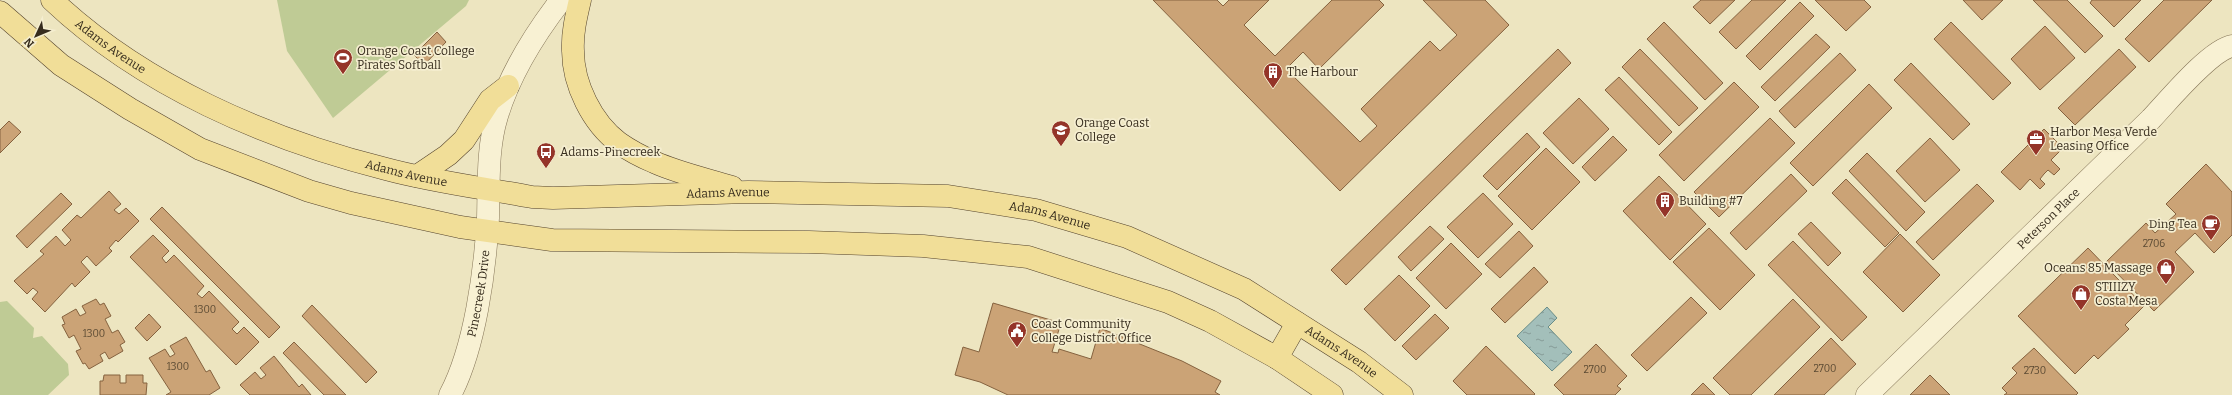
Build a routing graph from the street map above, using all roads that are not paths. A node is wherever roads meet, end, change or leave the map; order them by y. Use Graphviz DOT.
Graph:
graph roads {
  1 [pos="52,0"];
  2 [pos="561,0"];
  3 [pos="580,0"];
  4 [pos="0,12"];
  5 [pos="2232,46"];
  6 [pos="508,86"];
  7 [pos="417,176"];
  8 [pos="489,189"];
  9 [pos="748,192"];
  10 [pos="487,231"];
  11 [pos="1297,323"];
  12 [pos="1277,358"];
  13 [pos="450,395"];
  14 [pos="1332,395"];
  15 [pos="1402,395"];
  16 [pos="1867,395"];
  1 -- 7 [label="main road, Adams Avenue"];
  2 -- 6 [label="street, Pinecreek Drive"];
  3 -- 9 [label="main road"];
  4 -- 10 [label="main road"];
  5 -- 16 [label="street, Peterson Place"];
  6 -- 7 [label="main road"];
  6 -- 8 [label="street, Pinecreek Drive"];
  7 -- 8 [label="main road, Adams Avenue"];
  8 -- 9 [label="main road, Adams Avenue"];
  8 -- 10 [label="street, Pinecreek Drive"];
  9 -- 11 [label="main road, Adams Avenue"];
  10 -- 12 [label="main road"];
  10 -- 13 [label="street, Pinecreek Drive"];
  11 -- 12 [label="main road"];
  11 -- 15 [label="main road, Adams Avenue"];
  12 -- 14 [label="main road"];
}
